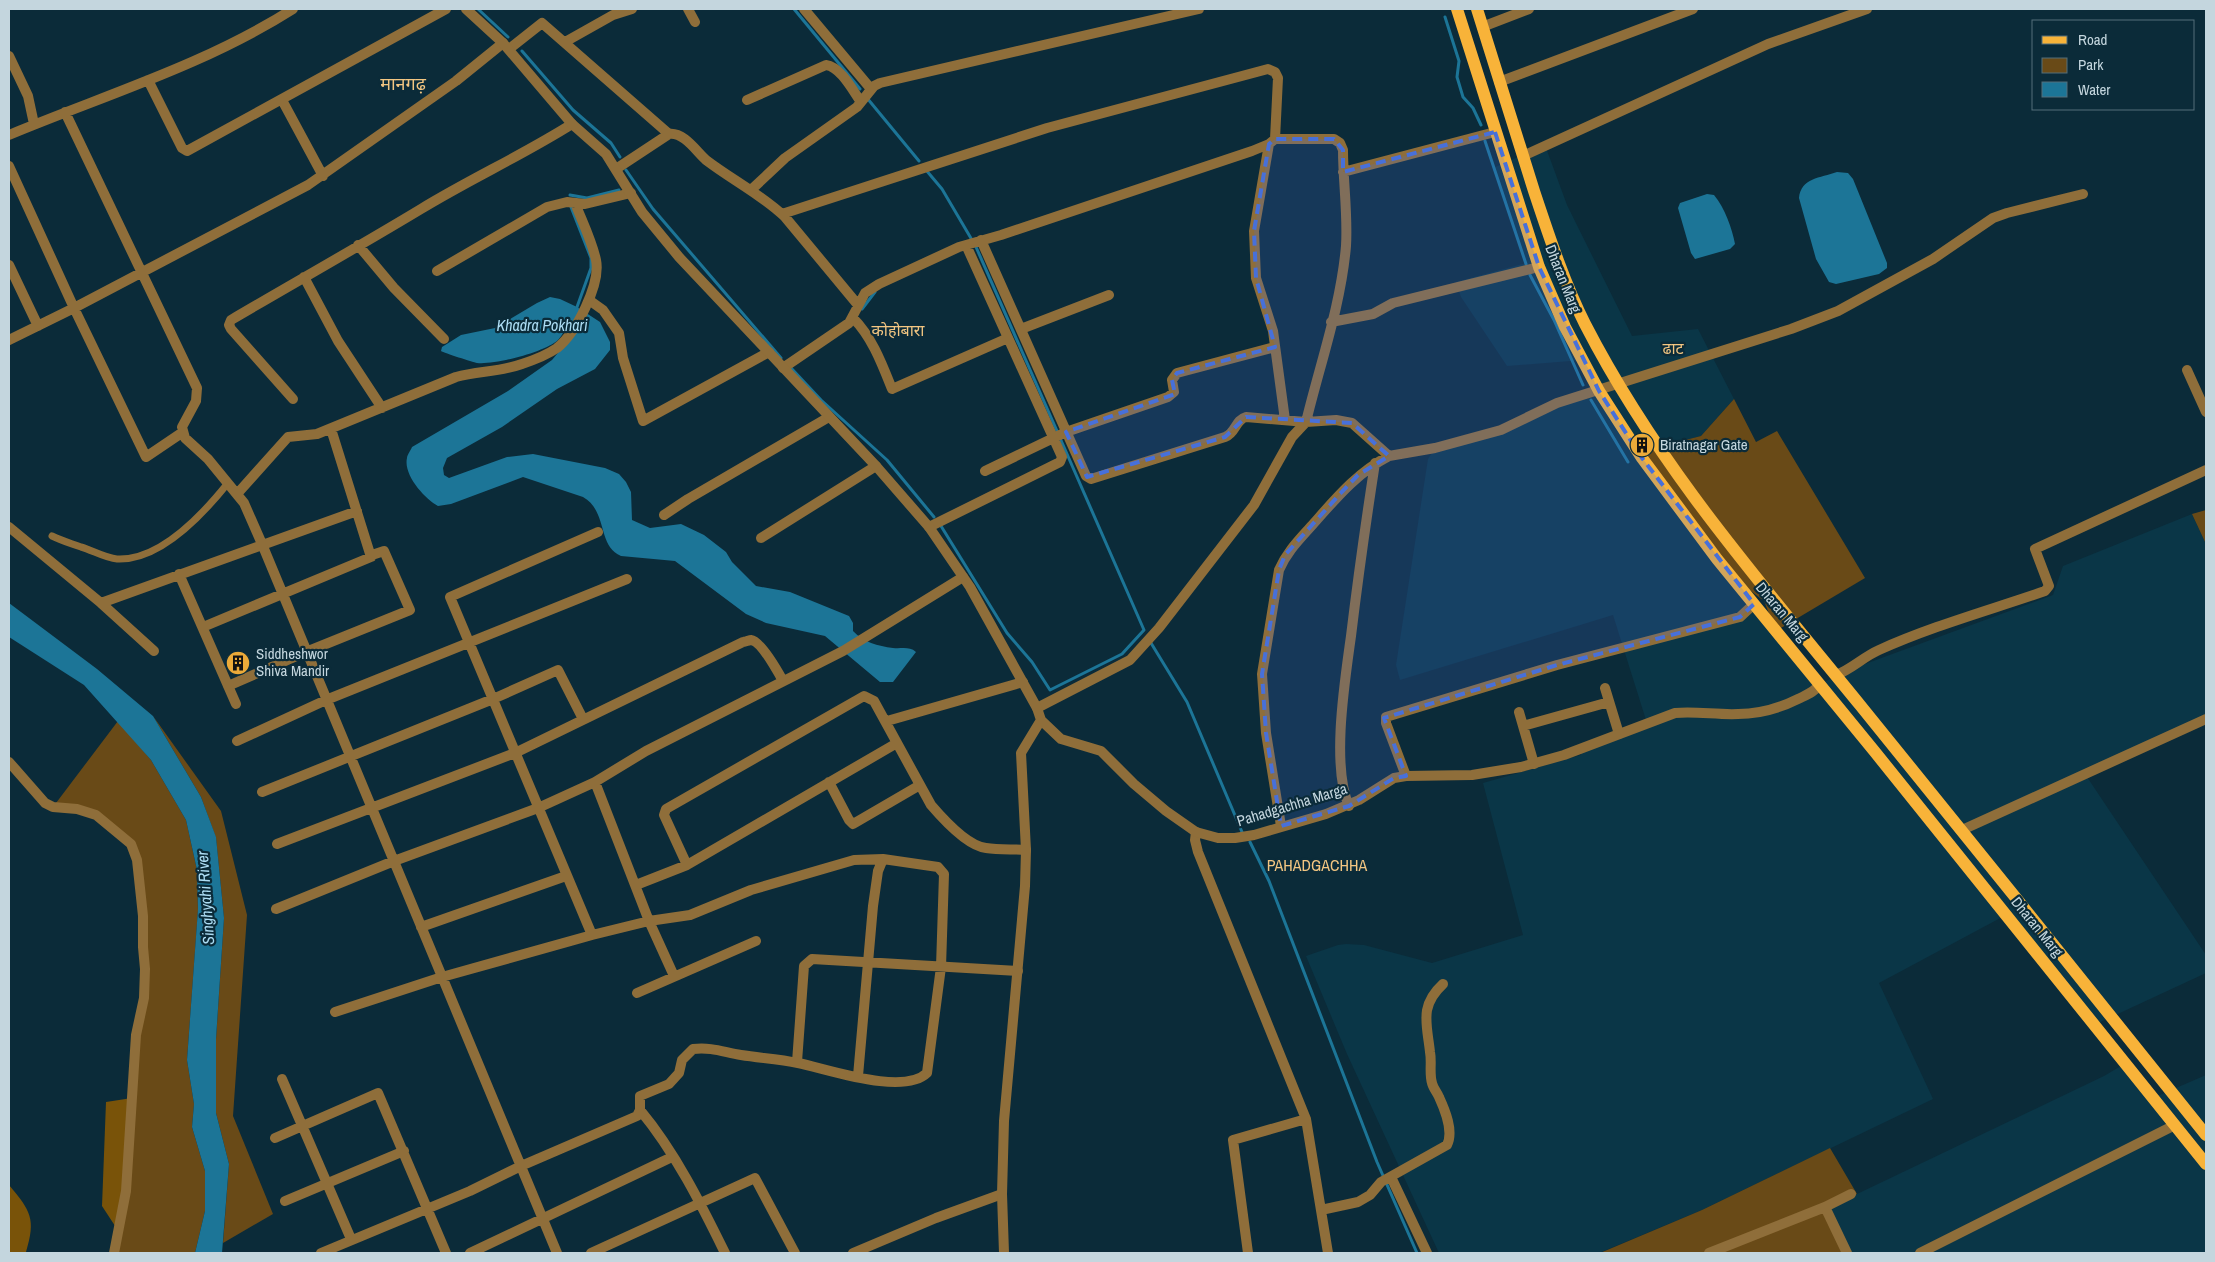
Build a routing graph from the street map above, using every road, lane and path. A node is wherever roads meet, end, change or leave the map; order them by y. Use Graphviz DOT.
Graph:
graph roads {
  1 [pos="293,9"];
  2 [pos="446,9"];
  3 [pos="466,9"];
  4 [pos="632,9"];
  5 [pos="688,9"];
  6 [pos="804,9"];
  7 [pos="1199,9"];
  8 [pos="1457,9"];
  9 [pos="1477,9"];
  10 [pos="1529,9"];
  11 [pos="1693,9"];
  12 [pos="1867,9"];
  13 [pos="611,12"];
  14 [pos="1156,14"];
  15 [pos="695,22"];
  16 [pos="1482,27"];
  17 [pos="565,42"];
  18 [pos="506,46"];
  19 [pos="9,56"];
  20 [pos="148,80"];
  21 [pos="1500,82"];
  22 [pos="871,89"];
  23 [pos="282,100"];
  24 [pos="747,100"];
  25 [pos="861,102"];
  26 [pos="65,112"];
  27 [pos="34,124"];
  28 [pos="572,124"];
  29 [pos="1496,132"];
  30 [pos="670,134"];
  31 [pos="9,135"];
  32 [pos="1272,141"];
  33 [pos="1523,156"];
  34 [pos="9,166"];
  35 [pos="616,170"];
  36 [pos="1343,172"];
  37 [pos="323,176"];
  38 [pos="751,190"];
  39 [pos="631,193"];
  40 [pos="2083,194"];
  41 [pos="575,203"];
  42 [pos="782,214"];
  43 [pos="981,240"];
  44 [pos="358,245"];
  45 [pos="966,245"];
  46 [pos="9,265"];
  47 [pos="1539,267"];
  48 [pos="437,271"];
  49 [pos="141,273"];
  50 [pos="304,277"];
  51 [pos="1109,295"];
  52 [pos="588,303"];
  53 [pos="858,305"];
  54 [pos="74,308"];
  55 [pos="853,318"];
  56 [pos="1331,322"];
  57 [pos="38,326"];
  58 [pos="1021,329"];
  59 [pos="1008,338"];
  60 [pos="9,340"];
  61 [pos="444,340"];
  62 [pos="1275,347"];
  63 [pos="768,352"];
  64 [pos="783,368"];
  65 [pos="2187,370"];
  66 [pos="1618,385"];
  67 [pos="1599,391"];
  68 [pos="293,399"];
  69 [pos="382,408"];
  70 [pos="2206,412"];
  71 [pos="829,417"];
  72 [pos="1285,420"];
  73 [pos="1306,422"];
  74 [pos="331,429"];
  75 [pos="183,432"];
  76 [pos="1066,432"];
  77 [pos="1054,438"];
  78 [pos="1389,456"];
  79 [pos="1375,463"];
  80 [pos="876,466"];
  81 [pos="2206,470"];
  82 [pos="985,471"];
  83 [pos="228,483"];
  84 [pos="237,494"];
  85 [pos="357,510"];
  86 [pos="664,514"];
  87 [pos="9,527"];
  88 [pos="929,528"];
  89 [pos="598,532"];
  90 [pos="52,536"];
  91 [pos="761,538"];
  92 [pos="262,544"];
  93 [pos="372,555"];
  94 [pos="179,574"];
  95 [pos="963,577"];
  96 [pos="627,579"];
  97 [pos="282,595"];
  98 [pos="101,603"];
  99 [pos="1754,604"];
  100 [pos="202,628"];
  101 [pos="470,643"];
  102 [pos="154,651"];
  103 [pos="306,652"];
  104 [pos="1836,675"];
  105 [pos="783,681"];
  106 [pos="1023,682"];
  107 [pos="1820,684"];
  108 [pos="228,686"];
  109 [pos="1605,688"];
  110 [pos="326,700"];
  111 [pos="493,700"];
  112 [pos="1609,702"];
  113 [pos="236,704"];
  114 [pos="1037,708"];
  115 [pos="1519,712"];
  116 [pos="583,719"];
  117 [pos="2206,719"];
  118 [pos="1041,720"];
  119 [pos="887,722"];
  120 [pos="1523,726"];
  121 [pos="1619,734"];
  122 [pos="236,741"];
  123 [pos="897,743"];
  124 [pos="515,754"];
  125 [pos="350,758"];
  126 [pos="9,762"];
  127 [pos="1534,764"];
  128 [pos="1406,776"];
  129 [pos="595,782"];
  130 [pos="829,782"];
  131 [pos="920,785"];
  132 [pos="262,792"];
  133 [pos="1349,806"];
  134 [pos="538,808"];
  135 [pos="372,809"];
  136 [pos="1281,826"];
  137 [pos="1962,830"];
  138 [pos="1196,832"];
  139 [pos="277,844"];
  140 [pos="1026,850"];
  141 [pos="882,859"];
  142 [pos="394,861"];
  143 [pos="687,865"];
  144 [pos="566,876"];
  145 [pos="636,885"];
  146 [pos="276,909"];
  147 [pos="649,921"];
  148 [pos="422,928"];
  149 [pos="592,935"];
  150 [pos="756,941"];
  151 [pos="868,963"];
  152 [pos="941,967"];
  153 [pos="1018,971"];
  154 [pos="674,976"];
  155 [pos="442,977"];
  156 [pos="1443,984"];
  157 [pos="637,992"];
  158 [pos="335,1012"];
  159 [pos="797,1062"];
  160 [pos="858,1076"];
  161 [pos="282,1079"];
  162 [pos="640,1110"];
  163 [pos="1306,1119"];
  164 [pos="2175,1125"];
  165 [pos="302,1126"];
  166 [pos="2206,1135"];
  167 [pos="275,1138"];
  168 [pos="404,1151"];
  169 [pos="672,1157"];
  170 [pos="2206,1164"];
  171 [pos="521,1166"];
  172 [pos="1391,1176"];
  173 [pos="327,1184"];
  174 [pos="1002,1194"];
  175 [pos="1851,1194"];
  176 [pos="285,1201"];
  177 [pos="700,1203"];
  178 [pos="1825,1207"];
  179 [pos="427,1208"];
  180 [pos="1321,1210"];
  181 [pos="544,1219"];
  182 [pos="351,1239"];
  183 [pos="114,1253"];
  184 [pos="321,1253"];
  185 [pos="446,1253"];
  186 [pos="470,1253"];
  187 [pos="557,1253"];
  188 [pos="591,1253"];
  189 [pos="723,1253"];
  190 [pos="795,1253"];
  191 [pos="853,1253"];
  192 [pos="1004,1253"];
  193 [pos="1248,1253"];
  194 [pos="1328,1253"];
  195 [pos="1427,1253"];
  196 [pos="1709,1253"];
  197 [pos="1847,1253"];
  198 [pos="1920,1253"];
  1 -- 20 [label="street"];
  2 -- 23 [label="street"];
  3 -- 18 [label="street, Pahadgachha Marga"];
  4 -- 13 [label="street"];
  5 -- 15 [label="street"];
  6 -- 22 [label="street"];
  7 -- 14 [label="street"];
  8 -- 29 [label="main road, Dharan Marg"];
  9 -- 16 [label="main road, Dharan Marg"];
  10 -- 16 [label="street"];
  11 -- 21 [label="street"];
  12 -- 33 [label="street"];
  13 -- 17 [label="street"];
  14 -- 22 [label="street"];
  16 -- 21 [label="main road, Dharan Marg"];
  17 -- 18 [label="street"];
  17 -- 30 [label="street"];
  18 -- 28 [label="street, Pahadgachha Marga"];
  18 -- 37 [label="street"];
  19 -- 27 [label="street"];
  20 -- 23 [label="street"];
  20 -- 26 [label="street"];
  21 -- 33 [label="main road, Dharan Marg"];
  22 -- 25 [label="street"];
  23 -- 37 [label="street"];
  24 -- 25 [label="street"];
  25 -- 38 [label="street"];
  26 -- 27 [label="street"];
  26 -- 49 [label="street"];
  27 -- 31 [label="street"];
  28 -- 35 [label="street, Pahadgachha Marga"];
  28 -- 44 [label="street"];
  29 -- 36 [label="street"];
  29 -- 47 [label="main road, Dharan Marg"];
  30 -- 35 [label="street"];
  30 -- 38 [label="street"];
  32 -- 36 [label="street"];
  32 -- 42 [label="street"];
  32 -- 43 [label="street"];
  32 -- 62 [label="street"];
  33 -- 66 [label="main road, Dharan Marg"];
  34 -- 54 [label="street"];
  35 -- 39 [label="street, Pahadgachha Marga"];
  36 -- 56 [label="street"];
  37 -- 49 [label="street"];
  38 -- 42 [label="street"];
  39 -- 41 [label="street"];
  39 -- 63 [label="street, Pahadgachha Marga"];
  40 -- 66 [label="street"];
  41 -- 48 [label="street"];
  41 -- 52 [label="street"];
  42 -- 53 [label="street"];
  43 -- 45 [label="street"];
  43 -- 58 [label="street"];
  44 -- 50 [label="street"];
  44 -- 61 [label="street"];
  45 -- 53 [label="street"];
  45 -- 59 [label="street"];
  46 -- 57 [label="street"];
  47 -- 56 [label="street"];
  47 -- 67 [label="main road, Dharan Marg"];
  49 -- 54 [label="street"];
  49 -- 75 [label="street"];
  50 -- 68 [label="street"];
  50 -- 69 [label="street"];
  51 -- 58 [label="street"];
  52 -- 63 [label="street"];
  52 -- 69 [label="street"];
  53 -- 55 [label="street"];
  54 -- 57 [label="street"];
  54 -- 75 [label="street"];
  55 -- 59 [label="street"];
  55 -- 64 [label="street"];
  56 -- 73 [label="street"];
  57 -- 60 [label="street"];
  58 -- 76 [label="street"];
  59 -- 77 [label="street"];
  62 -- 72 [label="street"];
  62 -- 76 [label="street"];
  63 -- 64 [label="street, Pahadgachha Marga"];
  64 -- 71 [label="street, Pahadgachha Marga"];
  65 -- 70 [label="street"];
  66 -- 67 [label="street"];
  66 -- 104 [label="main road, Dharan Marg"];
  67 -- 78 [label="street"];
  67 -- 99 [label="main road, Dharan Marg"];
  69 -- 74 [label="street"];
  71 -- 80 [label="street, Pahadgachha Marga"];
  71 -- 86 [label="street"];
  72 -- 73 [label="street"];
  72 -- 76 [label="street"];
  73 -- 78 [label="street"];
  73 -- 114 [label="street"];
  74 -- 84 [label="street"];
  74 -- 85 [label="street"];
  75 -- 83 [label="street"];
  76 -- 77 [label="street"];
  77 -- 82 [label="street"];
  77 -- 88 [label="street"];
  78 -- 79 [label="street"];
  79 -- 133 [label="street"];
  79 -- 136 [label="street"];
  80 -- 88 [label="street, Pahadgachha Marga"];
  80 -- 91 [label="street"];
  81 -- 104 [label="street"];
  83 -- 84 [label="street"];
  83 -- 90 [label="street"];
  84 -- 92 [label="street"];
  85 -- 92 [label="street"];
  85 -- 93 [label="street"];
  87 -- 98 [label="street"];
  88 -- 95 [label="street, Pahadgachha Marga"];
  89 -- 101 [label="street"];
  92 -- 94 [label="street"];
  92 -- 97 [label="street"];
  93 -- 97 [label="street"];
  93 -- 103 [label="street"];
  94 -- 98 [label="street"];
  94 -- 100 [label="street"];
  95 -- 105 [label="street"];
  95 -- 106 [label="street, Pahadgachha Marga"];
  96 -- 101 [label="street"];
  97 -- 100 [label="street"];
  97 -- 103 [label="street"];
  98 -- 102 [label="street"];
  99 -- 107 [label="main road, Dharan Marg"];
  99 -- 128 [label="street"];
  100 -- 108 [label="street"];
  101 -- 110 [label="street"];
  101 -- 111 [label="street"];
  103 -- 108 [label="street"];
  103 -- 110 [label="street"];
  104 -- 137 [label="main road, Dharan Marg"];
  105 -- 116 [label="street"];
  105 -- 129 [label="street"];
  106 -- 114 [label="street, Pahadgachha Marga"];
  106 -- 119 [label="street"];
  107 -- 121 [label="street, Pahadgachha Marga"];
  107 -- 164 [label="main road, Dharan Marg"];
  108 -- 113 [label="street"];
  109 -- 112 [label="street"];
  110 -- 122 [label="street"];
  110 -- 125 [label="street"];
  111 -- 116 [label="street"];
  111 -- 124 [label="street"];
  111 -- 125 [label="street"];
  112 -- 120 [label="street"];
  112 -- 121 [label="street"];
  114 -- 118 [label="street, Pahadgachha Marga"];
  115 -- 120 [label="street"];
  116 -- 124 [label="street"];
  117 -- 137 [label="street"];
  118 -- 138 [label="street, Pahadgachha Marga"];
  118 -- 140 [label="street"];
  119 -- 123 [label="street"];
  119 -- 143 [label="street"];
  120 -- 127 [label="street"];
  121 -- 127 [label="street, Pahadgachha Marga"];
  123 -- 130 [label="street"];
  123 -- 131 [label="street"];
  124 -- 134 [label="street"];
  124 -- 135 [label="street"];
  125 -- 132 [label="street"];
  125 -- 135 [label="street"];
  126 -- 183 [label="street"];
  127 -- 128 [label="street, Pahadgachha Marga"];
  128 -- 133 [label="street, Pahadgachha Marga"];
  129 -- 134 [label="street"];
  129 -- 145 [label="street"];
  130 -- 131 [label="street"];
  130 -- 143 [label="street"];
  131 -- 140 [label="street"];
  133 -- 136 [label="street, Pahadgachha Marga"];
  134 -- 142 [label="street"];
  134 -- 144 [label="street"];
  135 -- 139 [label="street"];
  135 -- 142 [label="street"];
  136 -- 138 [label="street, Pahadgachha Marga"];
  137 -- 166 [label="main road, Dharan Marg"];
  138 -- 163 [label="street"];
  140 -- 153 [label="street"];
  141 -- 147 [label="street"];
  141 -- 151 [label="street"];
  141 -- 152 [label="street"];
  142 -- 146 [label="street"];
  142 -- 148 [label="street"];
  143 -- 145 [label="street"];
  144 -- 148 [label="street"];
  144 -- 149 [label="street"];
  145 -- 147 [label="street"];
  147 -- 149 [label="street"];
  147 -- 154 [label="street"];
  148 -- 155 [label="street"];
  149 -- 155 [label="street"];
  150 -- 154 [label="street"];
  151 -- 152 [label="street"];
  151 -- 159 [label="street"];
  151 -- 160 [label="street"];
  152 -- 153 [label="street"];
  152 -- 160 [label="street"];
  153 -- 174 [label="street"];
  154 -- 157 [label="street"];
  155 -- 158 [label="street"];
  155 -- 171 [label="street"];
  156 -- 172 [label="street"];
  159 -- 160 [label="street"];
  159 -- 162 [label="street"];
  161 -- 165 [label="street"];
  162 -- 169 [label="street"];
  162 -- 171 [label="street"];
  163 -- 180 [label="street"];
  163 -- 193 [label="street"];
  164 -- 170 [label="main road, Dharan Marg"];
  164 -- 198 [label="street"];
  165 -- 167 [label="street"];
  165 -- 168 [label="street"];
  165 -- 173 [label="street"];
  168 -- 173 [label="street"];
  168 -- 179 [label="street"];
  169 -- 177 [label="street"];
  169 -- 181 [label="street"];
  171 -- 179 [label="street"];
  171 -- 181 [label="street"];
  172 -- 180 [label="street"];
  172 -- 195 [label="street"];
  173 -- 176 [label="street"];
  173 -- 182 [label="street"];
  174 -- 191 [label="street"];
  174 -- 192 [label="street"];
  175 -- 178 [label="street"];
  177 -- 188 [label="street"];
  177 -- 189 [label="street"];
  177 -- 190 [label="street"];
  178 -- 196 [label="street"];
  178 -- 197 [label="street"];
  179 -- 182 [label="street"];
  179 -- 185 [label="street"];
  180 -- 194 [label="street"];
  181 -- 186 [label="street"];
  181 -- 187 [label="street"];
  182 -- 184 [label="street"];
}
